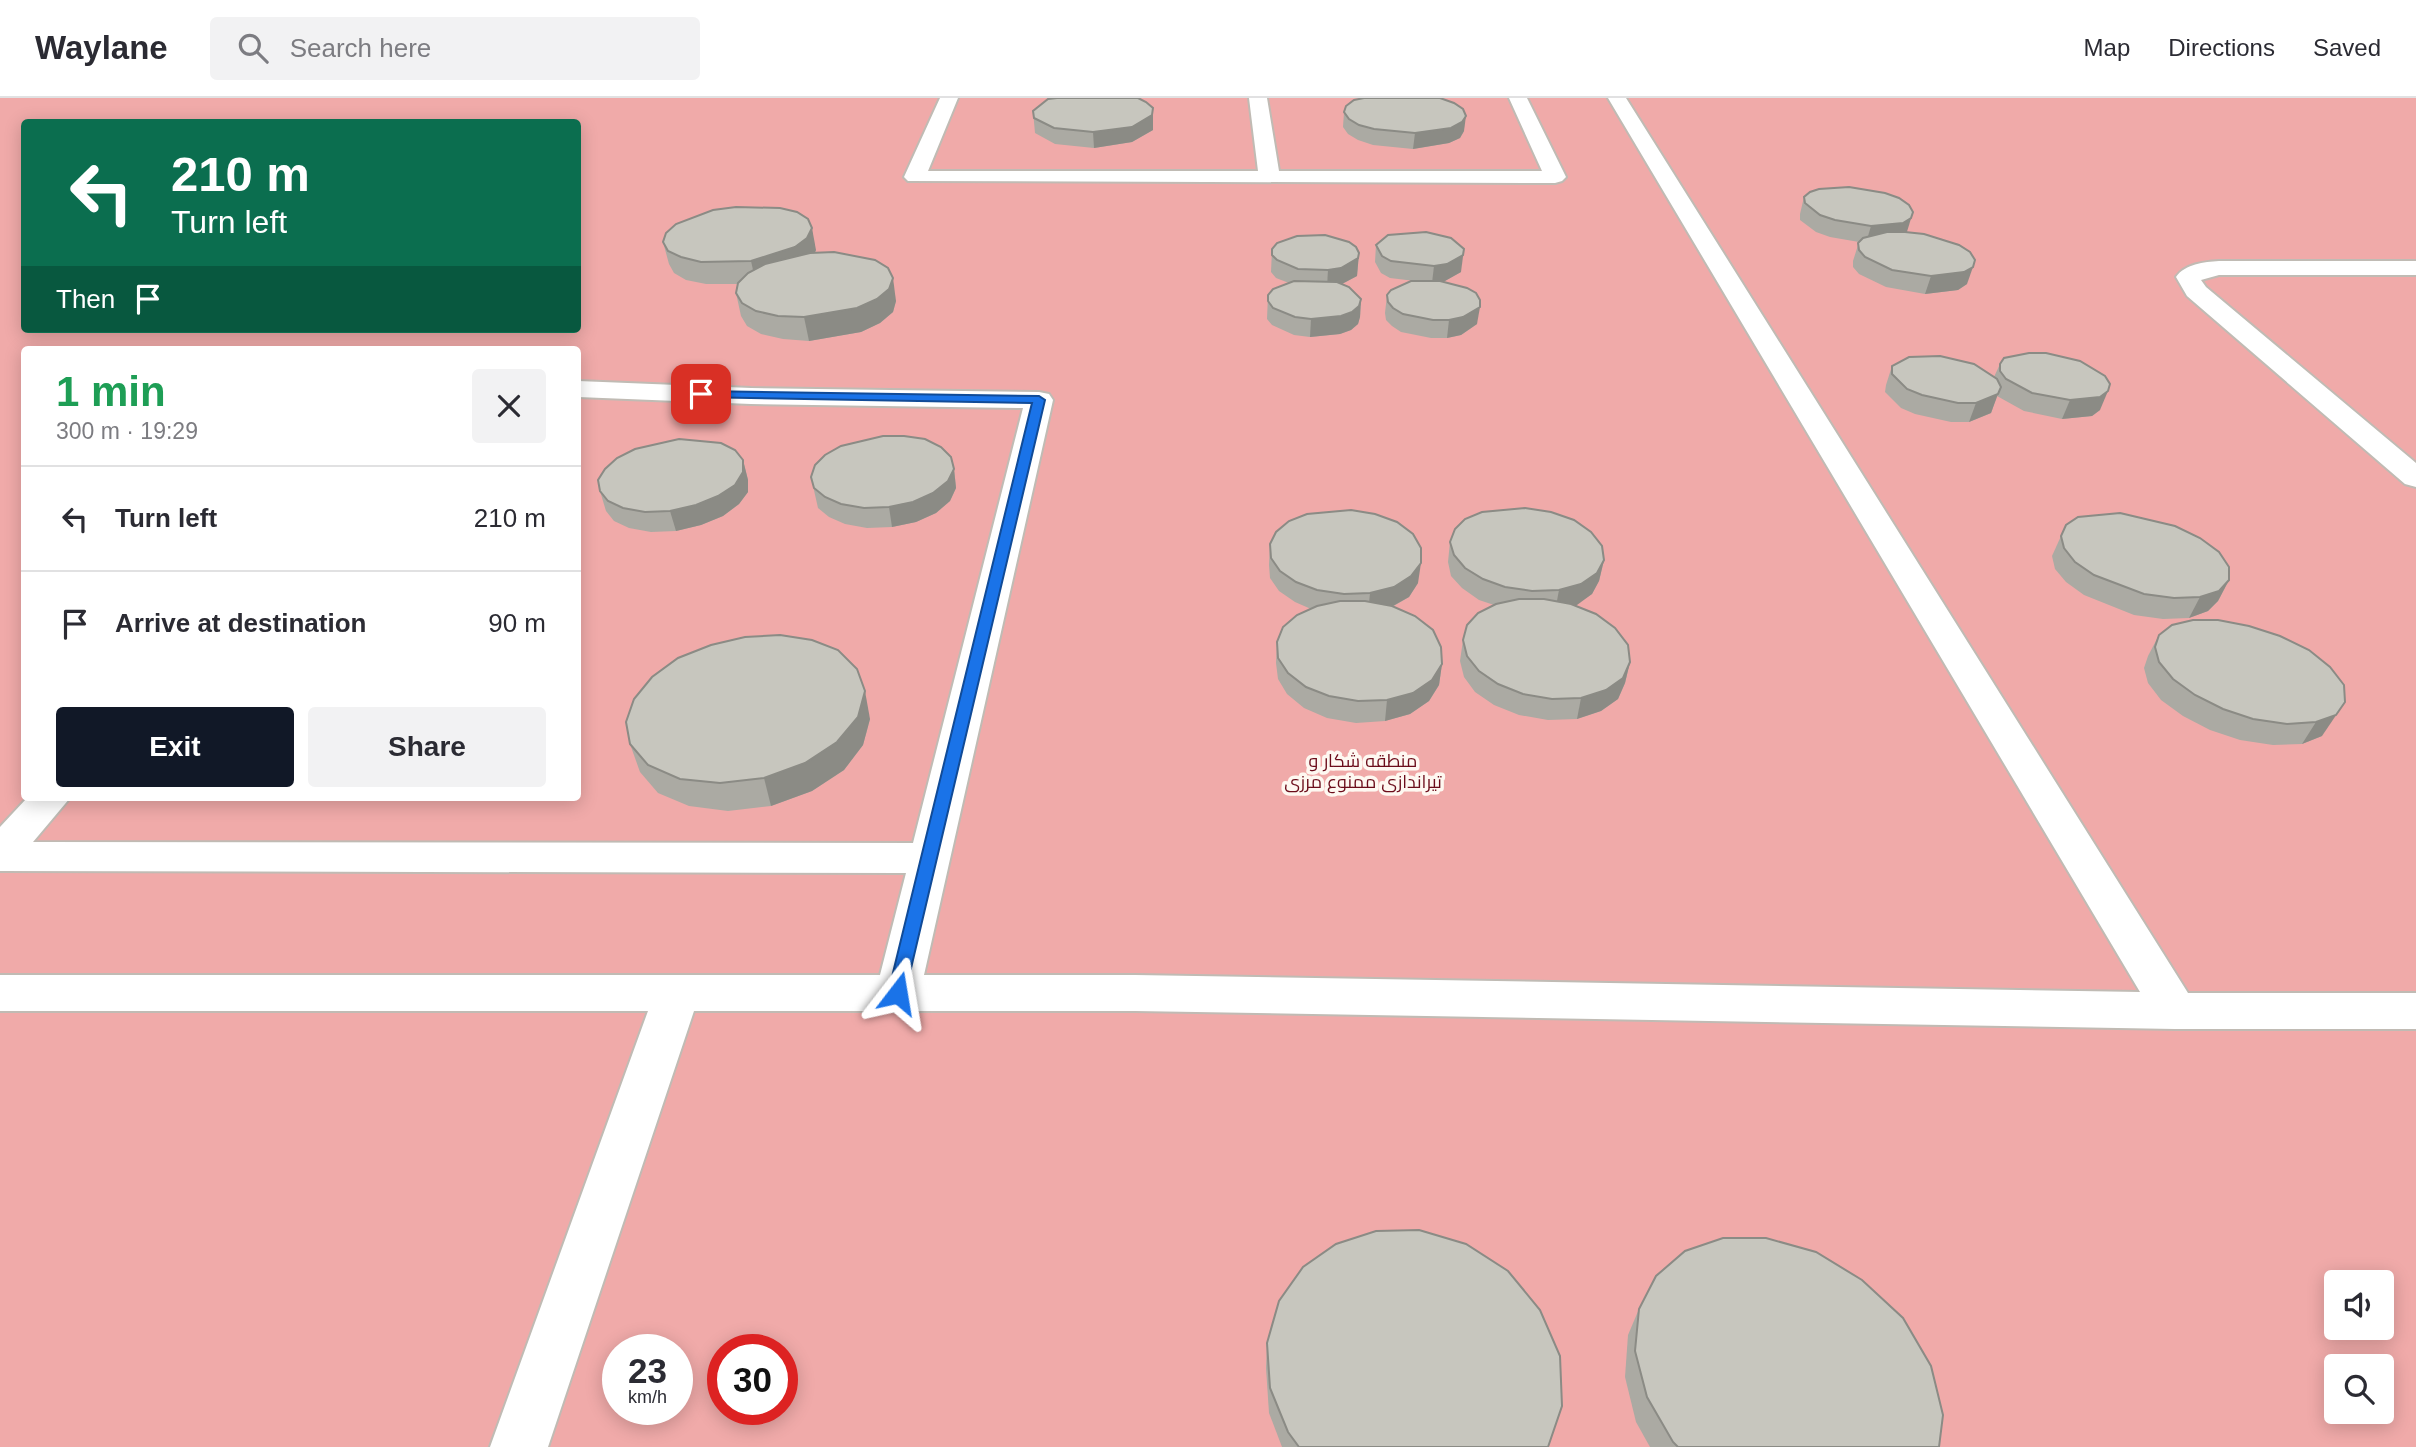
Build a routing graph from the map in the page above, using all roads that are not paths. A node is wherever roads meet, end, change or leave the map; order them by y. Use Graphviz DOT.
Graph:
graph roads {
  1 [pos="949,98"];
  2 [pos="1258,98"];
  3 [pos="1518,98"];
  4 [pos="1617,98"];
  5 [pos="1270,178"];
  6 [pos="2416,268"];
  7 [pos="581,389"];
  8 [pos="2416,478"];
  9 [pos="47,801"];
  10 [pos="0,854"];
  11 [pos="930,858"];
  12 [pos="0,993"];
  13 [pos="677,993"];
  14 [pos="898,993"];
  15 [pos="2175,1011"];
  16 [pos="2416,1011"];
  17 [pos="519,1447"];
  1 -- 5 [label="street"];
  2 -- 5 [label="street"];
  3 -- 5 [label="street"];
  4 -- 15 [label="street"];
  6 -- 8 [label="street"];
  7 -- 11 [label="street"];
  9 -- 10 [label="street"];
  10 -- 11 [label="street"];
  11 -- 14 [label="street"];
  12 -- 13 [label="street"];
  13 -- 14 [label="street"];
  13 -- 17 [label="street"];
  14 -- 15 [label="street"];
  15 -- 16 [label="street"];
}
